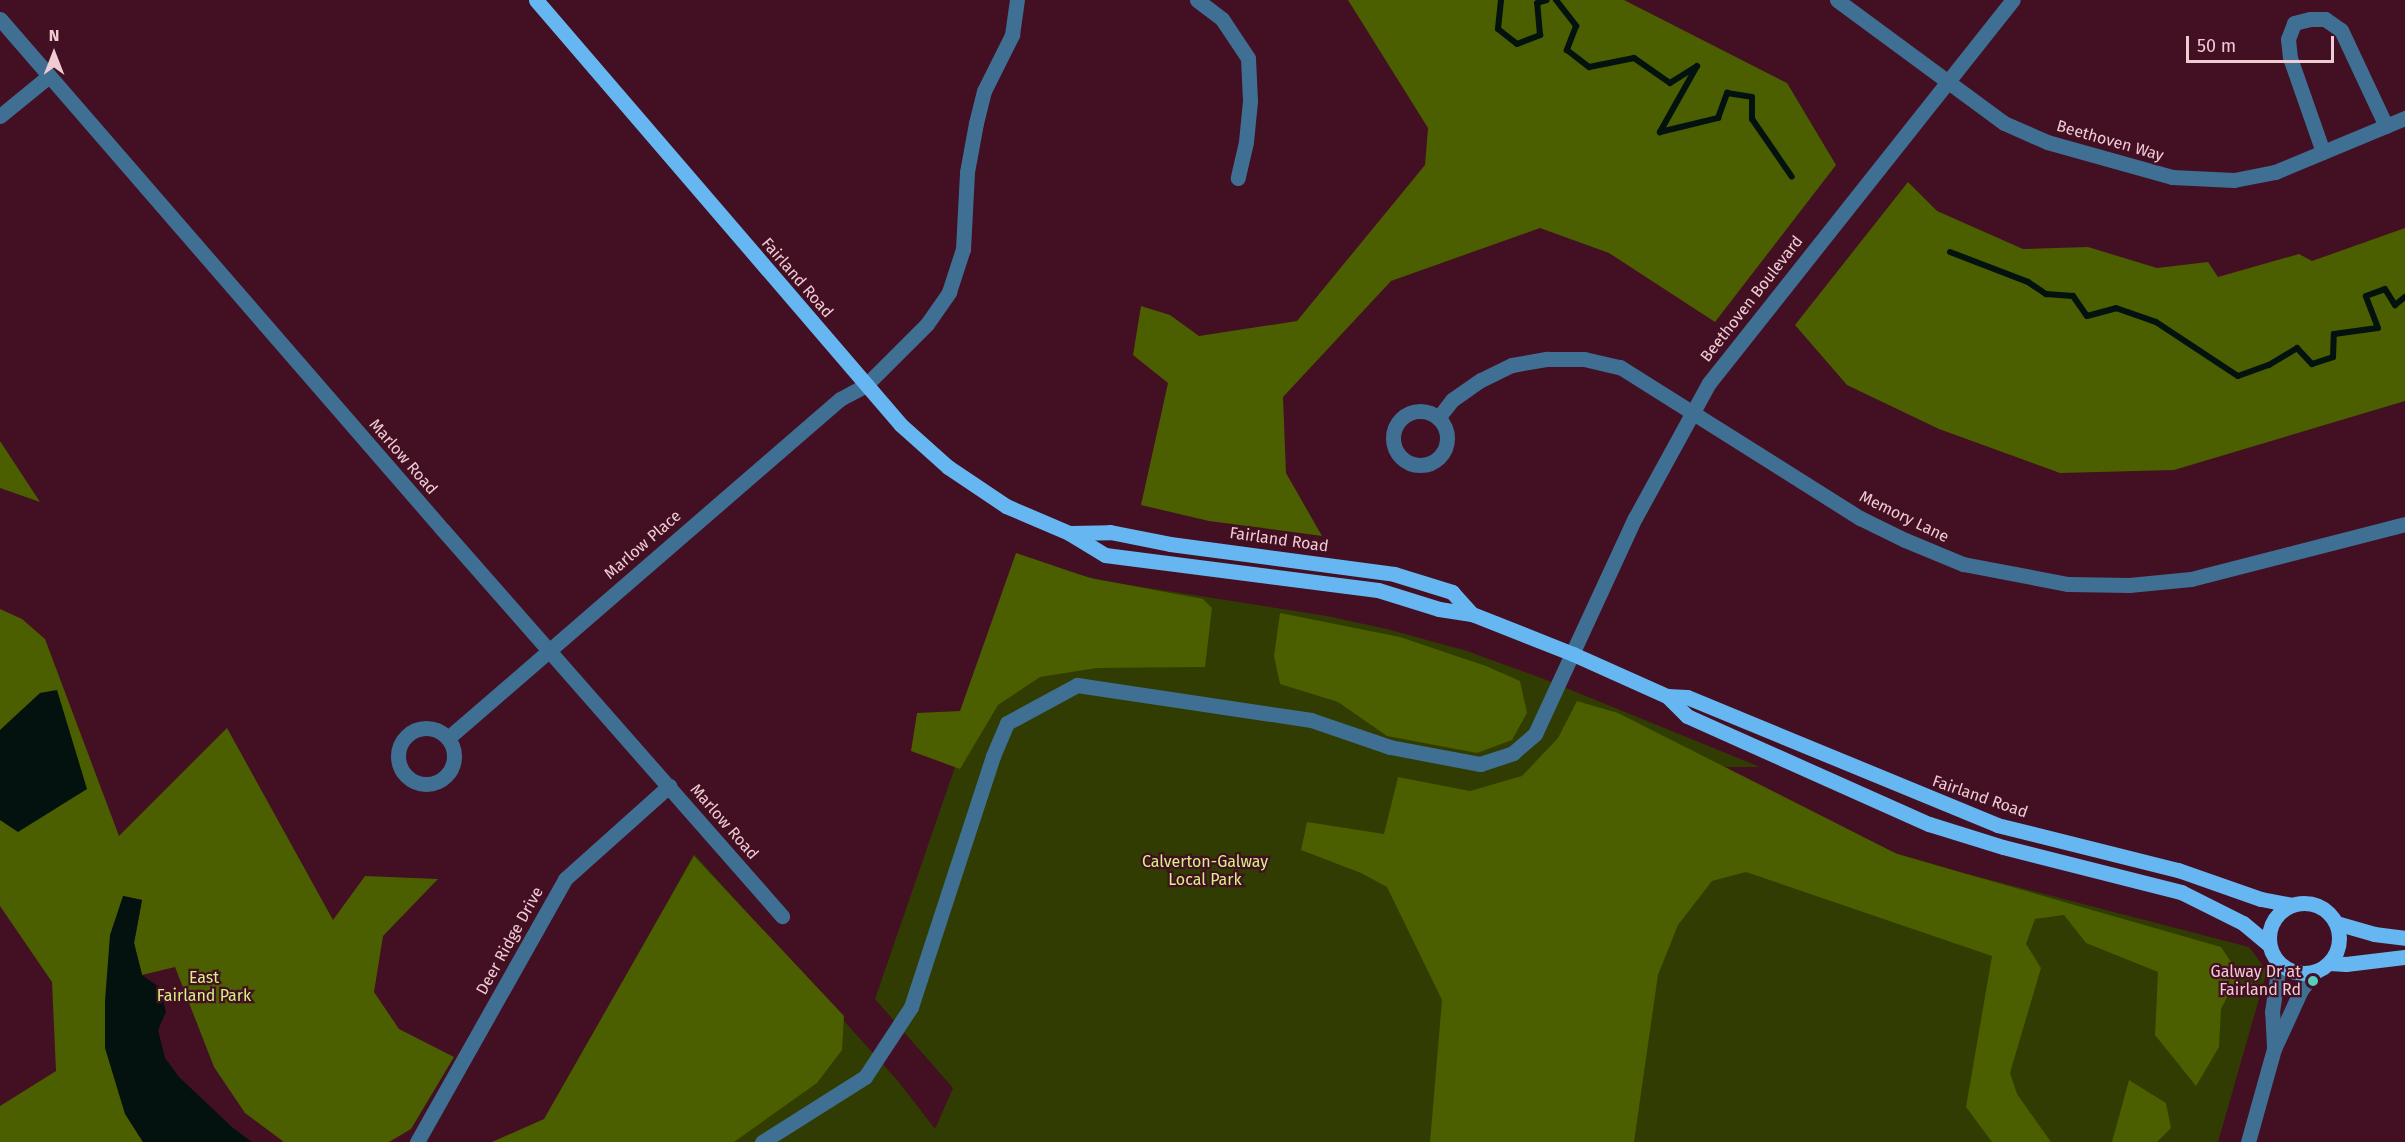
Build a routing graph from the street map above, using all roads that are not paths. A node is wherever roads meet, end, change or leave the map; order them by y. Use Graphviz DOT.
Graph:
graph roads {
  1 [pos="536,0"];
  2 [pos="1017,0"];
  3 [pos="1197,0"];
  4 [pos="1837,0"];
  5 [pos="2013,0"];
  6 [pos="0,20"];
  7 [pos="49,76"];
  8 [pos="1949,83"];
  9 [pos="0,116"];
  10 [pos="2405,118"];
  11 [pos="2386,126"];
  12 [pos="2323,152"];
  13 [pos="1238,178"];
  14 [pos="866,385"];
  15 [pos="1692,411"];
  16 [pos="1438,418"];
  17 [pos="2405,524"];
  18 [pos="1070,533"];
  19 [pos="1472,614"];
  20 [pos="549,649"];
  21 [pos="1573,654"];
  22 [pos="1667,696"];
  23 [pos="448,738"];
  24 [pos="669,786"];
  25 [pos="2291,905"];
  26 [pos="782,916"];
  27 [pos="2336,923"];
  28 [pos="2405,938"];
  29 [pos="2269,945"];
  30 [pos="2405,957"];
  31 [pos="2329,963"];
  32 [pos="2279,964"];
  33 [pos="2315,972"];
  34 [pos="2274,1049"];
  35 [pos="417,1142"];
  36 [pos="762,1142"];
  37 [pos="2248,1142"];
  1 -- 14 [label="main road, Fairland Road"];
  2 -- 14 [label="street, Marlow Place"];
  3 -- 13 [label="street"];
  4 -- 8 [label="street, Beethoven Way"];
  5 -- 8 [label="street, Beethoven Boulevard"];
  6 -- 7 [label="street, Marlow Road"];
  7 -- 9 [label="street"];
  7 -- 20 [label="street, Marlow Road"];
  8 -- 12 [label="street, Beethoven Way"];
  8 -- 15 [label="street, Beethoven Boulevard"];
  10 -- 11 [label="street, Beethoven Way"];
  11 -- 12 [label="street, Beethoven Way"];
  11 -- 12 [label="street"];
  14 -- 18 [label="main road, Fairland Road"];
  14 -- 20 [label="street, Marlow Place"];
  15 -- 16 [label="street, Memory Lane"];
  15 -- 17 [label="street, Memory Lane"];
  15 -- 21 [label="street, Beethoven Boulevard"];
  18 -- 19 [label="main road, Fairland Road"];
  18 -- 19 [label="main road, Fairland Road"];
  19 -- 21 [label="main road, Fairland Road"];
  20 -- 23 [label="street, Marlow Place"];
  20 -- 24 [label="street, Marlow Road"];
  21 -- 22 [label="main road, Fairland Road"];
  21 -- 36 [label="street, Beethoven Boulevard"];
  22 -- 25 [label="main road, Fairland Road"];
  22 -- 29 [label="main road, Fairland Road"];
  24 -- 26 [label="street, Marlow Road"];
  24 -- 35 [label="street, Deer Ridge Drive"];
  25 -- 27 [label="main road"];
  25 -- 29 [label="main road"];
  27 -- 28 [label="main road"];
  27 -- 31 [label="main road"];
  29 -- 32 [label="main road"];
  30 -- 31 [label="main road"];
  31 -- 33 [label="main road"];
  32 -- 33 [label="main road"];
  32 -- 34 [label="street"];
  33 -- 34 [label="street"];
  34 -- 37 [label="street"];
}
